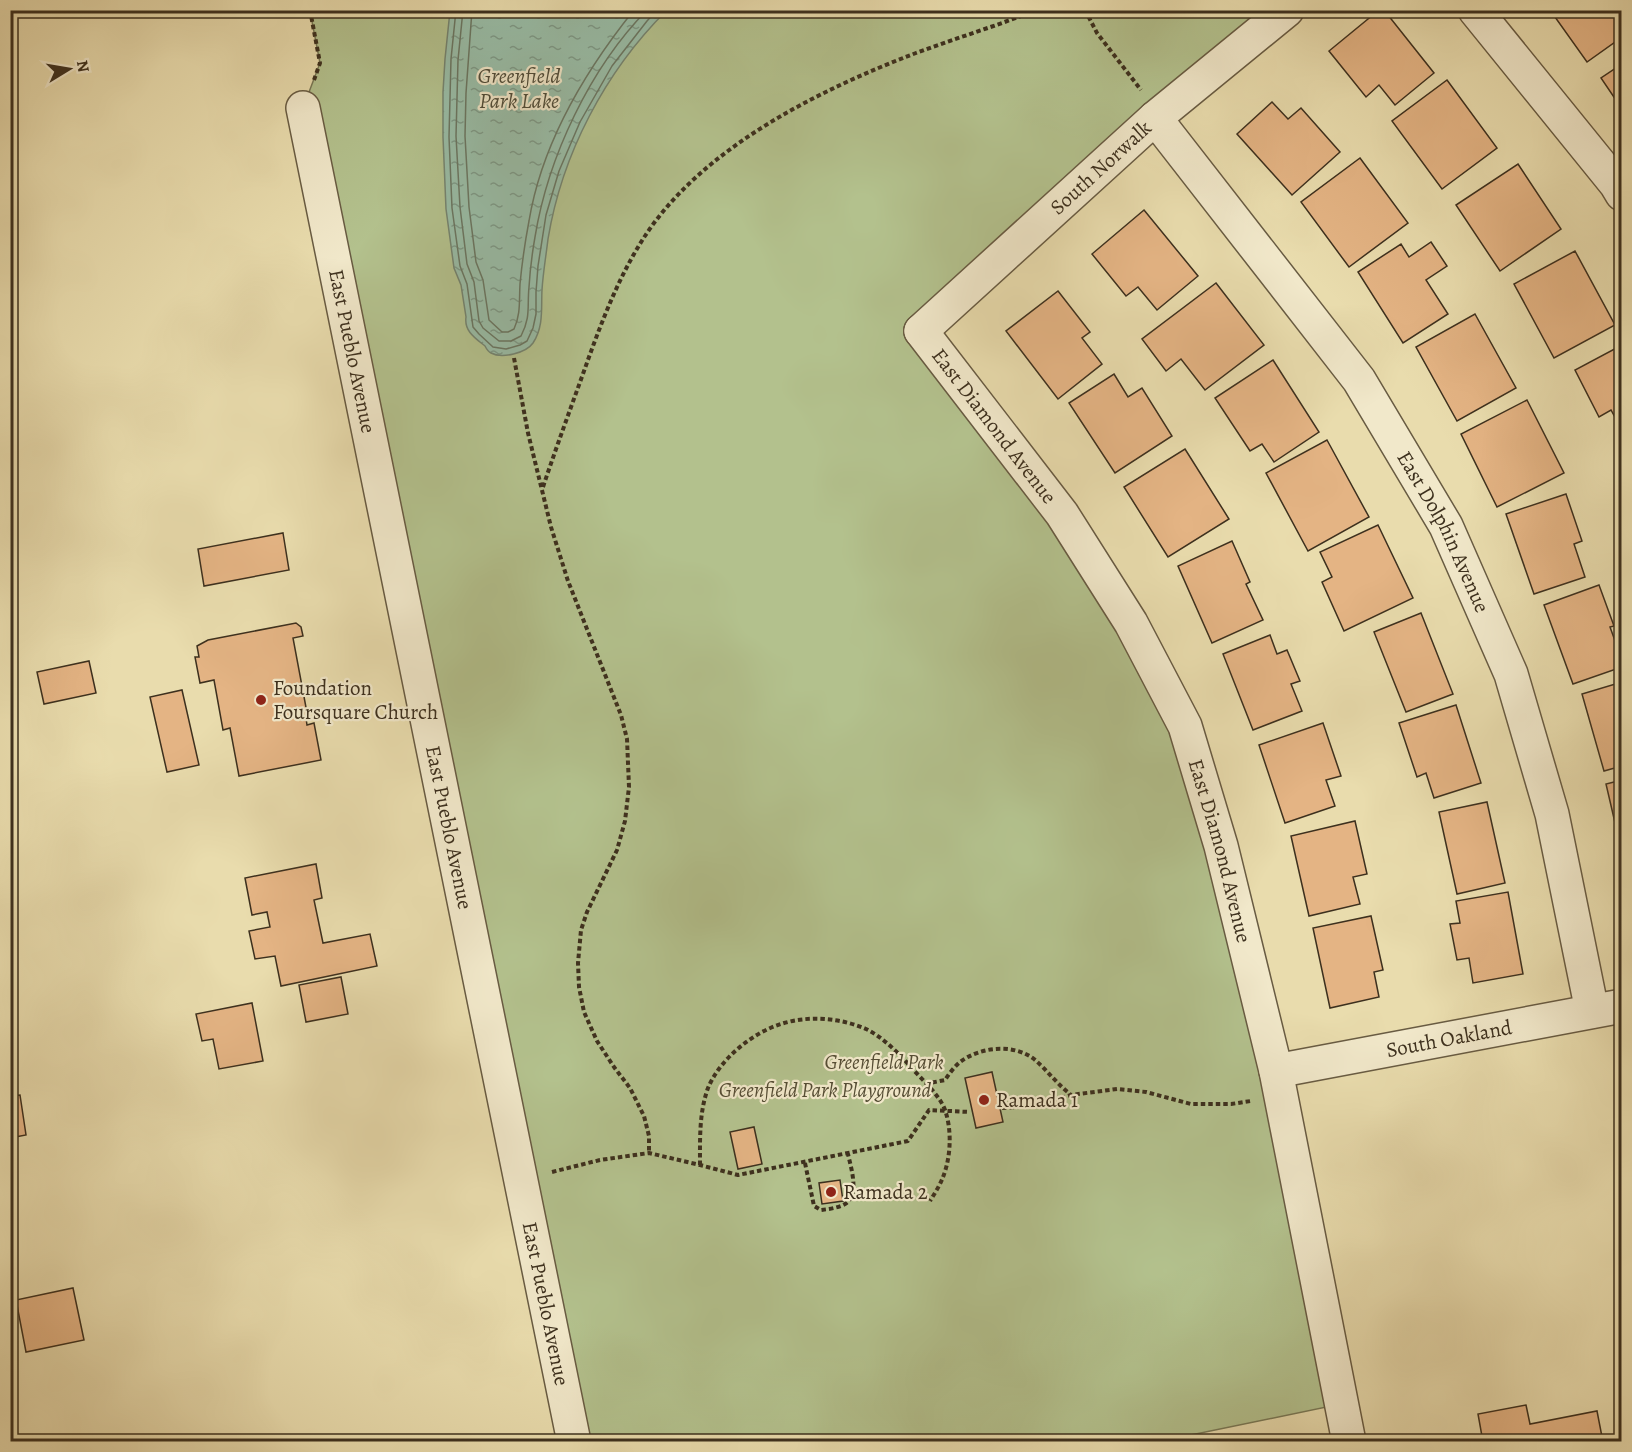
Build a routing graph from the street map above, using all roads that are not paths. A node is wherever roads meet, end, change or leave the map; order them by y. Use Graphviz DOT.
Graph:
graph roads {
  1 [pos="1287,10"];
  2 [pos="1475,10"];
  3 [pos="303,108"];
  4 [pos="1157,116"];
  5 [pos="1622,194"];
  6 [pos="921,331"];
  7 [pos="1607,1009"];
  8 [pos="1279,1083"];
  9 [pos="574,1442"];
  10 [pos="1349,1442"];
  1 -- 4 [label="street, South Norwalk"];
  2 -- 5 [label="street"];
  3 -- 9 [label="street, East Pueblo Avenue"];
  4 -- 6 [label="street, South Norwalk"];
  4 -- 7 [label="street, East Dolphin Avenue"];
  6 -- 8 [label="street, East Diamond Avenue"];
  7 -- 8 [label="street, South Oakland"];
  8 -- 10 [label="street, East Diamond Avenue"];
}
